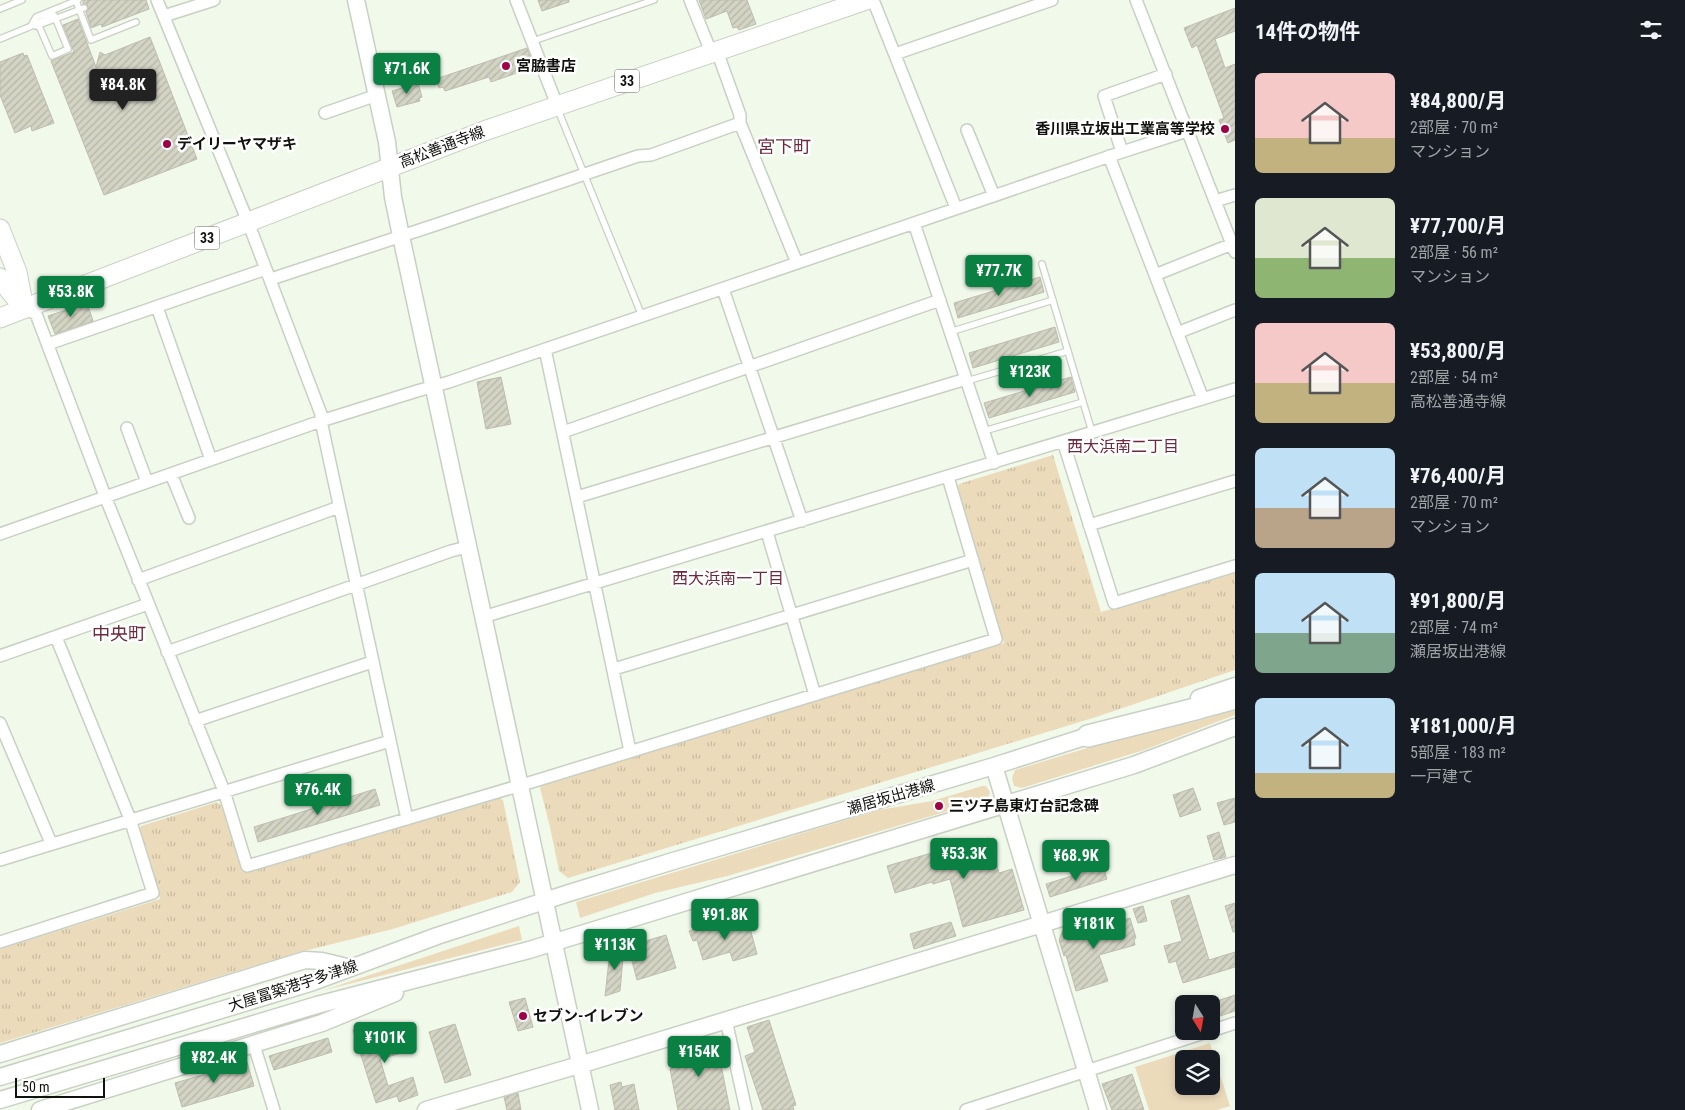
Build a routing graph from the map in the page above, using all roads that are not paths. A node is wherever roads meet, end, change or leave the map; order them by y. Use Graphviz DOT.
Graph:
graph roads {
  1 [pos="22,0"];
  2 [pos="157,0"];
  3 [pos="214,0"];
  4 [pos="356,0"];
  5 [pos="516,0"];
  6 [pos="654,0"];
  7 [pos="690,0"];
  8 [pos="866,0"];
  9 [pos="873,0"];
  10 [pos="1052,0"];
  11 [pos="1136,0"];
  12 [pos="75,1"];
  13 [pos="0,9"];
  14 [pos="82,9"];
  15 [pos="164,16"];
  16 [pos="56,19"];
  17 [pos="136,22"];
  18 [pos="39,26"];
  19 [pos="29,27"];
  20 [pos="0,39"];
  21 [pos="533,41"];
  22 [pos="714,51"];
  23 [pos="895,54"];
  24 [pos="1166,74"];
  25 [pos="377,95"];
  26 [pos="556,105"];
  27 [pos="325,113"];
  28 [pos="740,123"];
  29 [pos="968,130"];
  30 [pos="1187,131"];
  31 [pos="1122,152"];
  32 [pos="1109,156"];
  33 [pos="390,168"];
  34 [pos="585,174"];
  35 [pos="1235,195"];
  36 [pos="994,196"];
  37 [pos="1215,202"];
  38 [pos="956,208"];
  39 [pos="248,222"];
  40 [pos="914,223"];
  41 [pos="0,229"];
  42 [pos="401,236"];
  43 [pos="1233,248"];
  44 [pos="797,263"];
  45 [pos="1042,264"];
  46 [pos="268,274"];
  47 [pos="1155,275"];
  48 [pos="0,278"];
  49 [pos="723,289"];
  50 [pos="940,300"];
  51 [pos="1053,300"];
  52 [pos="157,307"];
  53 [pos="24,308"];
  54 [pos="1235,310"];
  55 [pos="642,316"];
  56 [pos="0,318"];
  57 [pos="950,332"];
  58 [pos="1177,333"];
  59 [pos="48,344"];
  60 [pos="545,349"];
  61 [pos="1068,351"];
  62 [pos="750,367"];
  63 [pos="967,380"];
  64 [pos="433,386"];
  65 [pos="1235,389"];
  66 [pos="1203,399"];
  67 [pos="1083,402"];
  68 [pos="321,421"];
  69 [pos="127,428"];
  70 [pos="984,431"];
  71 [pos="563,432"];
  72 [pos="1092,432"];
  73 [pos="773,438"];
  74 [pos="1063,441"];
  75 [pos="211,460"];
  76 [pos="994,463"];
  77 [pos="171,474"];
  78 [pos="948,476"];
  79 [pos="1235,481"];
  80 [pos="147,482"];
  81 [pos="105,496"];
  82 [pos="577,497"];
  83 [pos="339,507"];
  84 [pos="189,518"];
  85 [pos="802,521"];
  86 [pos="1089,525"];
  87 [pos="767,532"];
  88 [pos="0,534"];
  89 [pos="468,548"];
  90 [pos="973,560"];
  91 [pos="1235,566"];
  92 [pos="138,580"];
  93 [pos="356,584"];
  94 [pos="596,584"];
  95 [pos="148,604"];
  96 [pos="791,615"];
  97 [pos="483,617"];
  98 [pos="56,637"];
  99 [pos="167,652"];
  100 [pos="0,656"];
  101 [pos="372,662"];
  102 [pos="614,669"];
  103 [pos="1235,686"];
  104 [pos="815,695"];
  105 [pos="1235,698"];
  106 [pos="1235,704"];
  107 [pos="196,721"];
  108 [pos="0,723"];
  109 [pos="1235,727"];
  110 [pos="1088,736"];
  111 [pos="390,741"];
  112 [pos="630,752"];
  113 [pos="994,766"];
  114 [pos="520,786"];
  115 [pos="224,791"];
  116 [pos="1005,804"];
  117 [pos="130,819"];
  118 [pos="408,819"];
  119 [pos="51,843"];
  120 [pos="0,860"];
  121 [pos="1235,865"];
  122 [pos="544,901"];
  123 [pos="1041,924"];
  124 [pos="0,941"];
  125 [pos="553,942"];
  126 [pos="351,968"];
  127 [pos="448,972"];
  128 [pos="726,1020"];
  129 [pos="1235,1023"];
  130 [pos="1220,1028"];
  131 [pos="1183,1040"];
  132 [pos="254,1045"];
  133 [pos="0,1054"];
  134 [pos="580,1065"];
  135 [pos="1086,1071"];
  136 [pos="0,1077"];
  137 [pos="0,1100"];
  138 [pos="430,1109"];
  139 [pos="40,1110"];
  140 [pos="274,1110"];
  141 [pos="590,1110"];
  142 [pos="746,1110"];
  143 [pos="966,1110"];
  144 [pos="1098,1110"];
  1 -- 13 [label="lane"];
  2 -- 15 [label="street"];
  3 -- 15 [label="street"];
  4 -- 25 [label="main road"];
  5 -- 21 [label="street"];
  6 -- 21 [label="lane"];
  7 -- 22 [label="street"];
  8 -- 22 [label="main road, 高松善通寺線 / 33"];
  9 -- 23 [label="street"];
  10 -- 23 [label="street"];
  11 -- 24 [label="street"];
  12 -- 14 [label="lane"];
  12 -- 19 [label="lane"];
  14 -- 16 [label="lane"];
  14 -- 17 [label="lane"];
  15 -- 39 [label="street"];
  16 -- 18 [label="lane"];
  16 -- 18 [label="lane"];
  16 -- 19 [label="lane"];
  18 -- 19 [label="lane"];
  19 -- 20 [label="lane"];
  21 -- 26 [label="street"];
  22 -- 26 [label="main road, 高松善通寺線 / 33"];
  22 -- 28 [label="street"];
  23 -- 38 [label="street"];
  24 -- 30 [label="street"];
  24 -- 31 [label="street"];
  25 -- 27 [label="street"];
  25 -- 33 [label="main road"];
  26 -- 33 [label="main road, 高松善通寺線 / 33"];
  26 -- 34 [label="lane"];
  28 -- 34 [label="street"];
  28 -- 44 [label="street"];
  29 -- 36 [label="street"];
  30 -- 31 [label="street"];
  30 -- 37 [label="street"];
  31 -- 32 [label="street"];
  32 -- 36 [label="street"];
  32 -- 47 [label="street"];
  33 -- 39 [label="main road, 高松善通寺線 / 33"];
  33 -- 42 [label="main road"];
  34 -- 42 [label="street"];
  34 -- 55 [label="lane"];
  35 -- 37 [label="street"];
  36 -- 38 [label="street"];
  37 -- 43 [label="street"];
  38 -- 40 [label="street"];
  39 -- 46 [label="street"];
  39 -- 53 [label="main road, 高松善通寺線 / 33"];
  40 -- 44 [label="street"];
  40 -- 50 [label="street"];
  41 -- 53 [label="main road"];
  42 -- 46 [label="street"];
  42 -- 64 [label="main road"];
  43 -- 47 [label="street"];
  44 -- 49 [label="street"];
  45 -- 51 [label="lane"];
  46 -- 52 [label="street"];
  46 -- 68 [label="street"];
  47 -- 58 [label="street"];
  48 -- 53 [label="main road"];
  49 -- 55 [label="street"];
  49 -- 62 [label="street"];
  50 -- 57 [label="street"];
  50 -- 62 [label="street"];
  51 -- 57 [label="lane"];
  51 -- 61 [label="lane"];
  52 -- 59 [label="street"];
  52 -- 75 [label="street"];
  53 -- 56 [label="main road, 高松善通寺線"];
  53 -- 59 [label="street"];
  54 -- 58 [label="street"];
  55 -- 60 [label="street"];
  57 -- 63 [label="street"];
  58 -- 66 [label="street"];
  59 -- 81 [label="street"];
  60 -- 64 [label="street"];
  60 -- 71 [label="street"];
  61 -- 63 [label="lane"];
  61 -- 67 [label="lane"];
  62 -- 71 [label="street"];
  62 -- 73 [label="street"];
  63 -- 70 [label="street"];
  63 -- 73 [label="street"];
  64 -- 68 [label="street"];
  64 -- 89 [label="main road"];
  65 -- 66 [label="street"];
  66 -- 72 [label="street"];
  67 -- 70 [label="lane"];
  67 -- 72 [label="lane"];
  68 -- 75 [label="street"];
  68 -- 83 [label="street"];
  69 -- 80 [label="street"];
  70 -- 76 [label="street"];
  71 -- 82 [label="street"];
  72 -- 74 [label="street"];
  73 -- 82 [label="street"];
  73 -- 85 [label="street"];
  74 -- 76 [label="street"];
  74 -- 86 [label="street"];
  75 -- 77 [label="street"];
  76 -- 78 [label="street"];
  77 -- 80 [label="street"];
  77 -- 84 [label="street"];
  78 -- 85 [label="street"];
  78 -- 90 [label="street"];
  79 -- 86 [label="street"];
  80 -- 81 [label="street"];
  81 -- 88 [label="street"];
  81 -- 92 [label="street"];
  82 -- 94 [label="street"];
  83 -- 92 [label="street"];
  83 -- 93 [label="street"];
  85 -- 87 [label="street"];
  86 -- 91 [label="street"];
  87 -- 94 [label="street"];
  87 -- 96 [label="street"];
  89 -- 93 [label="street"];
  89 -- 97 [label="main road"];
  90 -- 96 [label="street"];
  90 -- 104 [label="street"];
  92 -- 95 [label="street"];
  93 -- 99 [label="street"];
  93 -- 101 [label="street"];
  94 -- 97 [label="street"];
  94 -- 102 [label="street"];
  95 -- 98 [label="street"];
  95 -- 99 [label="street"];
  96 -- 102 [label="street"];
  96 -- 104 [label="street"];
  97 -- 114 [label="main road"];
  98 -- 100 [label="street"];
  98 -- 117 [label="street"];
  99 -- 107 [label="street"];
  101 -- 107 [label="street"];
  101 -- 111 [label="street"];
  102 -- 112 [label="street"];
  103 -- 110 [label="main road, 瀬居坂出港線"];
  104 -- 112 [label="street"];
  105 -- 110 [label="highway"];
  106 -- 110 [label="main road"];
  107 -- 115 [label="street"];
  108 -- 119 [label="street"];
  109 -- 116 [label="main road"];
  110 -- 113 [label="main road, 瀬居坂出港線"];
  111 -- 115 [label="street"];
  111 -- 118 [label="street"];
  112 -- 114 [label="street"];
  113 -- 116 [label="main road"];
  113 -- 122 [label="main road, 瀬居坂出港線"];
  114 -- 118 [label="street"];
  114 -- 122 [label="main road"];
  115 -- 117 [label="street"];
  115 -- 118 [label="street"];
  116 -- 123 [label="main road"];
  116 -- 125 [label="main road"];
  117 -- 119 [label="street"];
  117 -- 124 [label="street"];
  119 -- 120 [label="street"];
  121 -- 123 [label="main road"];
  122 -- 125 [label="main road"];
  122 -- 126 [label="main road, 大屋冨築港宇多津線"];
  123 -- 128 [label="main road"];
  123 -- 135 [label="main road"];
  125 -- 127 [label="main road, 大屋冨築港宇多津線"];
  125 -- 134 [label="main road"];
  126 -- 133 [label="main road"];
  126 -- 136 [label="main road, 大屋冨築港宇多津線"];
  127 -- 132 [label="main road"];
  127 -- 137 [label="main road, 大屋冨築港宇多津線"];
  128 -- 134 [label="main road"];
  128 -- 142 [label="street"];
  129 -- 130 [label="street"];
  131 -- 135 [label="street"];
  132 -- 139 [label="main road"];
  132 -- 140 [label="street"];
  134 -- 138 [label="main road"];
  134 -- 141 [label="main road"];
  135 -- 143 [label="street"];
  135 -- 144 [label="main road"];
}
